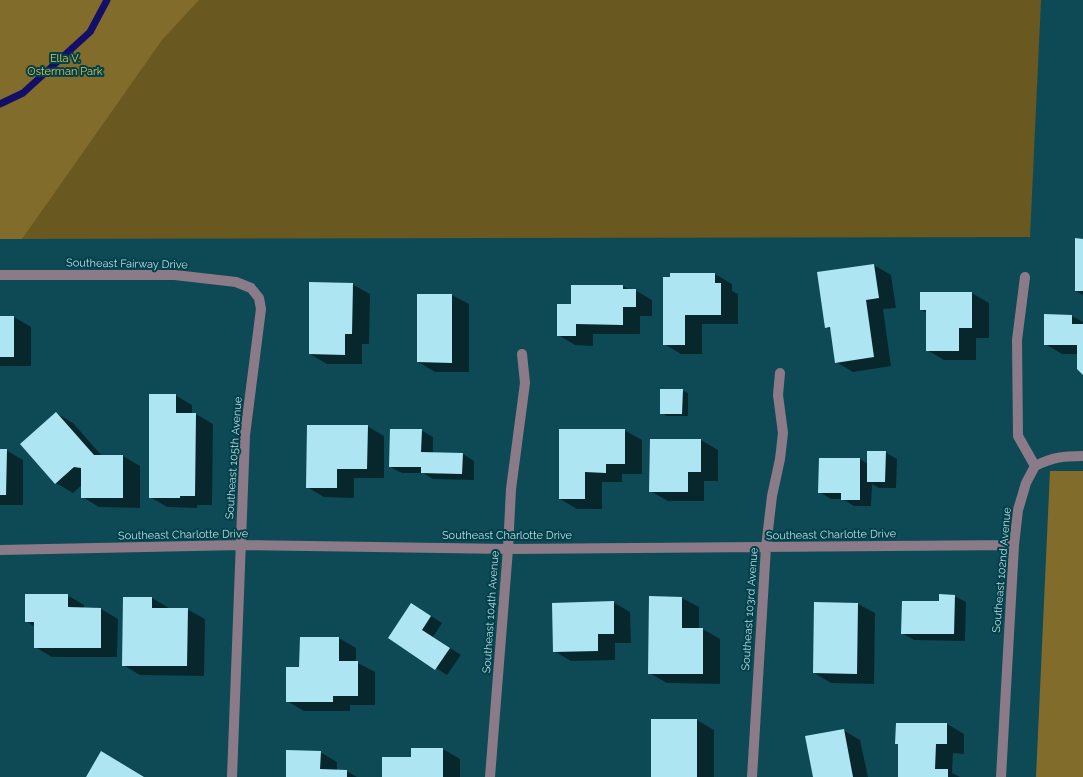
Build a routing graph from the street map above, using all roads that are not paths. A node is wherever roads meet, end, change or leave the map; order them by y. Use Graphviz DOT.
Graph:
graph roads {
  1 [pos="0,275"];
  2 [pos="1025,277"];
  3 [pos="251,288"];
  4 [pos="522,354"];
  5 [pos="780,373"];
  6 [pos="1083,456"];
  7 [pos="1036,466"];
  8 [pos="241,545"];
  9 [pos="1014,545"];
  10 [pos="766,548"];
  11 [pos="508,549"];
  12 [pos="0,550"];
  13 [pos="232,777"];
  14 [pos="490,777"];
  15 [pos="752,777"];
  16 [pos="1001,777"];
  1 -- 3 [label="street, Southeast Fairway Drive"];
  2 -- 7 [label="street"];
  3 -- 8 [label="street, Southeast 105th Avenue"];
  4 -- 11 [label="street, Southeast 104th Avenue"];
  5 -- 10 [label="street, Southeast 103rd Avenue"];
  6 -- 7 [label="street"];
  7 -- 9 [label="street, Southeast 102nd Avenue"];
  8 -- 11 [label="street, Southeast Charlotte Drive"];
  8 -- 12 [label="street, Southeast Charlotte Drive"];
  8 -- 13 [label="street, Southeast 105th Avenue"];
  9 -- 10 [label="street, Southeast Charlotte Drive"];
  9 -- 16 [label="street, Southeast 102nd Avenue"];
  10 -- 11 [label="street, Southeast Charlotte Drive"];
  10 -- 15 [label="street, Southeast 103rd Avenue"];
  11 -- 14 [label="street, Southeast 104th Avenue"];
}
